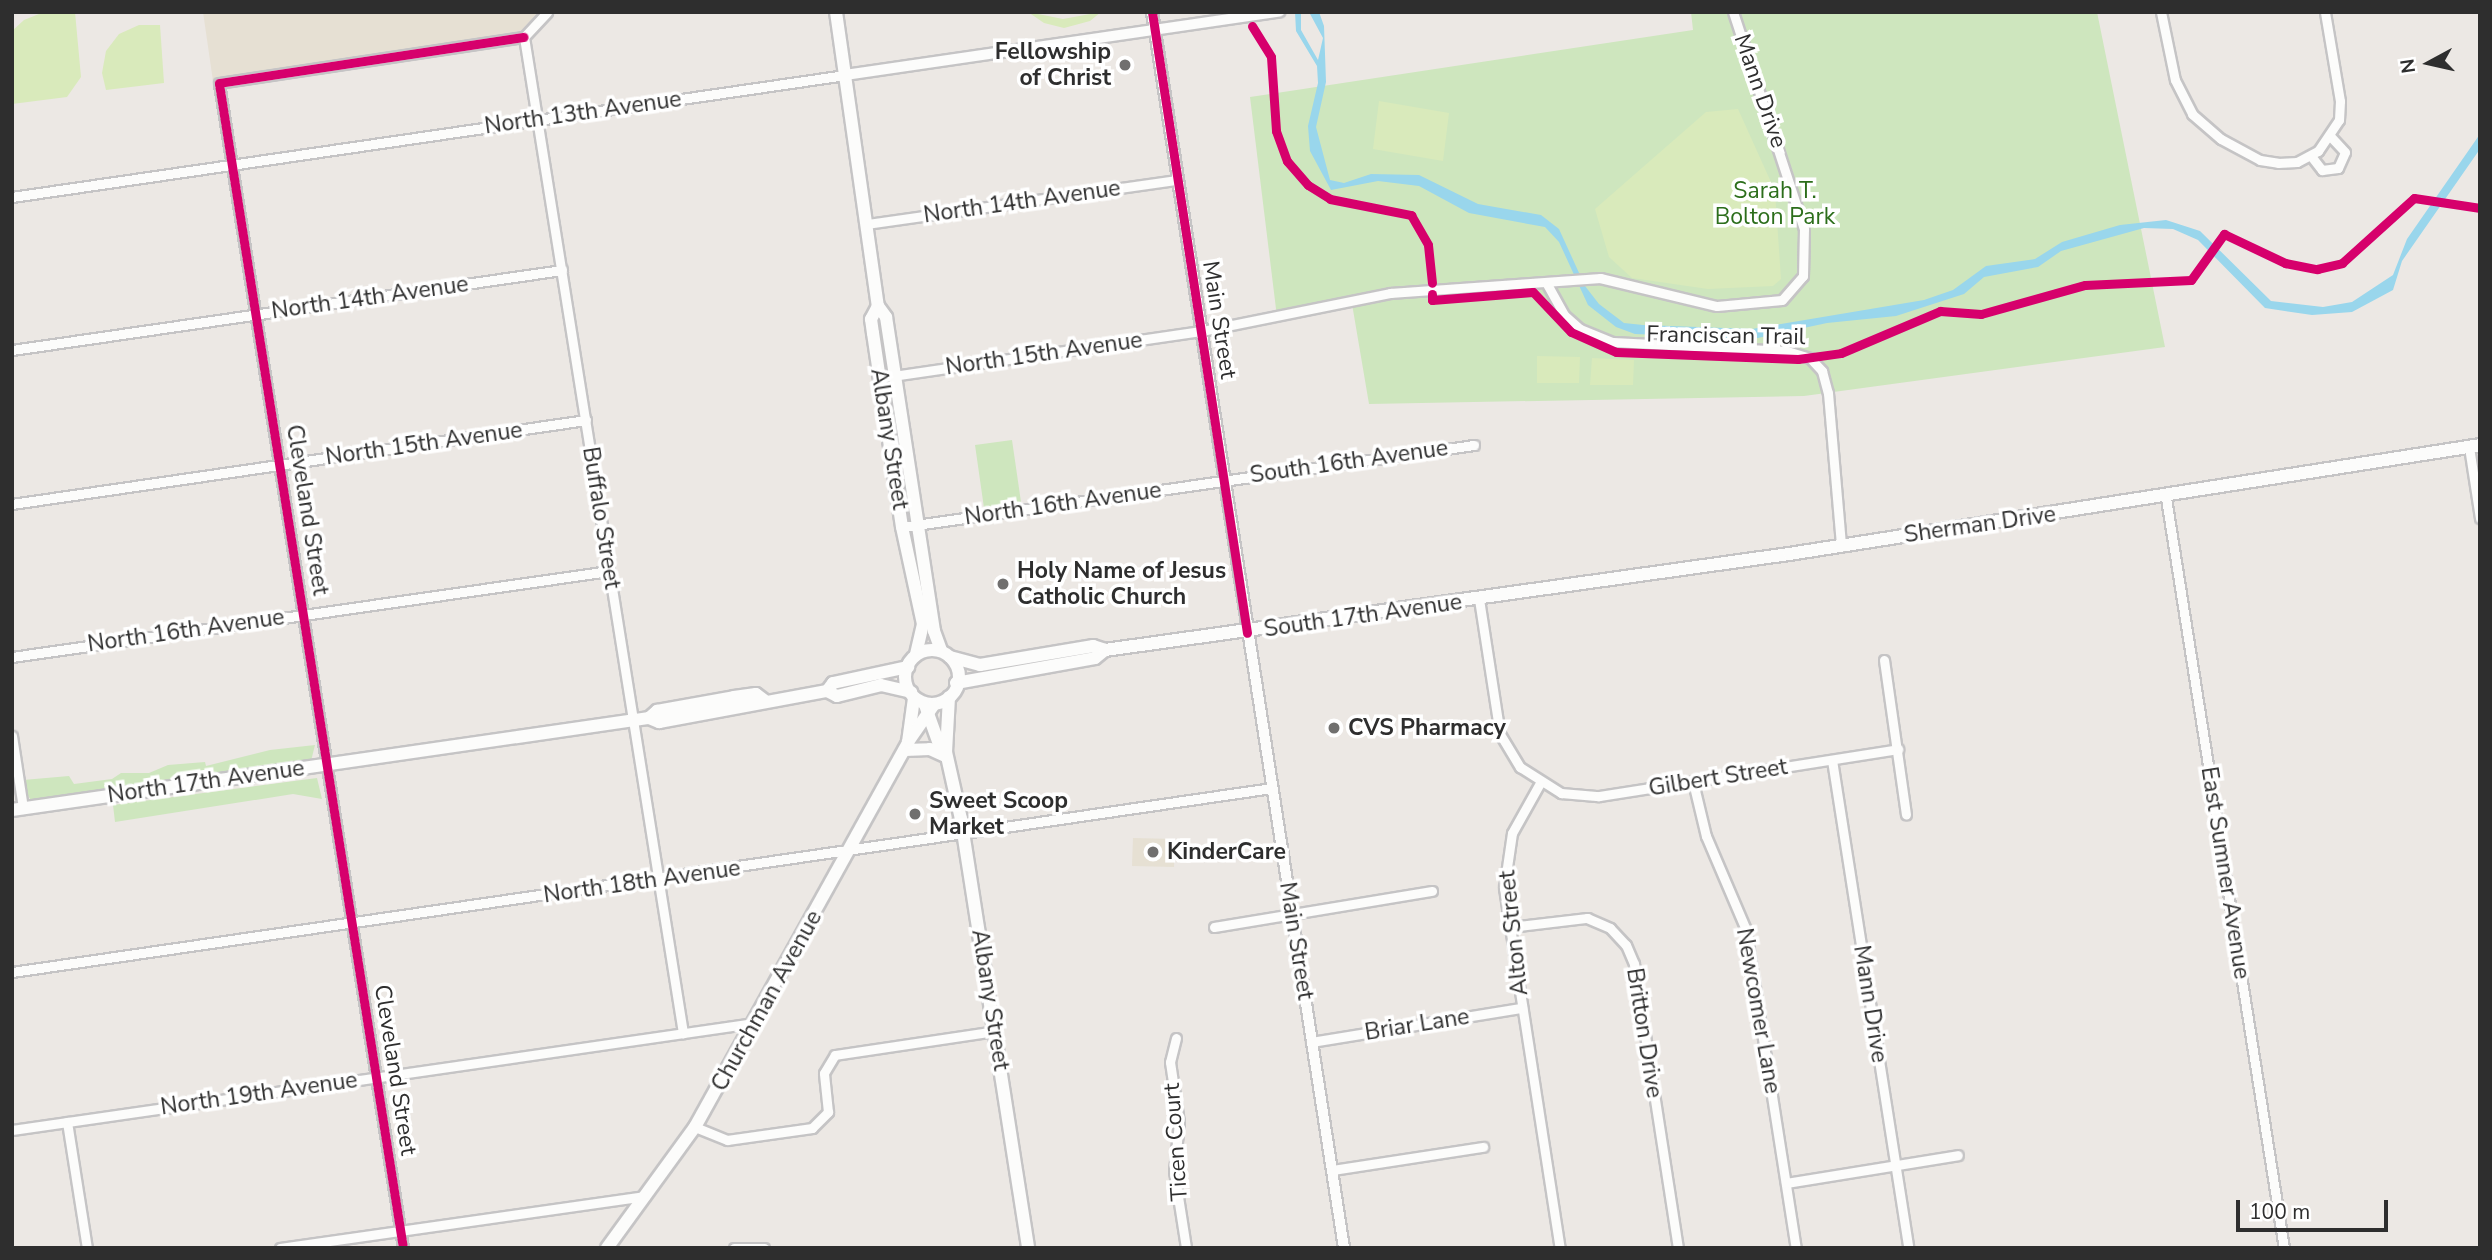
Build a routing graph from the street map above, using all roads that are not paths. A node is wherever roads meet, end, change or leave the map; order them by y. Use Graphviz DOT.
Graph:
graph roads {
  1 [pos="547,12"];
  2 [pos="835,12"];
  3 [pos="1152,12"];
  4 [pos="1279,12"];
  5 [pos="1734,12"];
  6 [pos="2161,12"];
  7 [pos="2325,12"];
  8 [pos="1154,30"];
  9 [pos="524,37"];
  10 [pos="845,75"];
  11 [pos="537,120"];
  12 [pos="2331,137"];
  13 [pos="2311,156"];
  14 [pos="233,164"];
  15 [pos="1178,180"];
  16 [pos="12,197"];
  17 [pos="867,223"];
  18 [pos="562,270"];
  19 [pos="1547,284"];
  20 [pos="1794,290"];
  21 [pos="878,306"];
  22 [pos="257,314"];
  23 [pos="1202,331"];
  24 [pos="12,350"];
  25 [pos="890,376"];
  26 [pos="586,420"];
  27 [pos="1474,445"];
  28 [pos="2474,446"];
  29 [pos="281,465"];
  30 [pos="1224,480"];
  31 [pos="2166,498"];
  32 [pos="12,504"];
  33 [pos="2480,518"];
  34 [pos="918,525"];
  35 [pos="902,527"];
  36 [pos="1841,546"];
  37 [pos="609,571"];
  38 [pos="1479,599"];
  39 [pos="304,614"];
  40 [pos="1247,633"];
  41 [pos="1105,650"];
  42 [pos="946,653"];
  43 [pos="916,654"];
  44 [pos="12,657"];
  45 [pos="1884,660"];
  46 [pos="908,667"];
  47 [pos="956,683"];
  48 [pos="827,691"];
  49 [pos="949,698"];
  50 [pos="922,702"];
  51 [pos="633,721"];
  52 [pos="12,736"];
  53 [pos="906,746"];
  54 [pos="1898,749"];
  55 [pos="947,755"];
  56 [pos="1832,760"];
  57 [pos="327,764"];
  58 [pos="1693,782"];
  59 [pos="1540,783"];
  60 [pos="1271,788"];
  61 [pos="18,809"];
  62 [pos="1906,814"];
  63 [pos="964,835"];
  64 [pos="850,852"];
  65 [pos="659,879"];
  66 [pos="1432,891"];
  67 [pos="1292,914"];
  68 [pos="352,923"];
  69 [pos="1214,927"];
  70 [pos="1510,927"];
  71 [pos="12,972"];
  72 [pos="1522,1008"];
  73 [pos="756,1023"];
  74 [pos="995,1031"];
  75 [pos="683,1033"];
  76 [pos="1176,1038"];
  77 [pos="1311,1042"];
  78 [pos="376,1077"];
  79 [pos="67,1122"];
  80 [pos="695,1128"];
  81 [pos="12,1130"];
  82 [pos="1483,1147"];
  83 [pos="1958,1155"];
  84 [pos="1895,1165"];
  85 [pos="1332,1170"];
  86 [pos="1786,1182"];
  87 [pos="645,1196"];
  88 [pos="401,1231"];
  89 [pos="87,1248"];
  90 [pos="280,1248"];
  91 [pos="403,1248"];
  92 [pos="607,1248"];
  93 [pos="734,1248"];
  94 [pos="764,1248"];
  95 [pos="1028,1248"];
  96 [pos="1186,1248"];
  97 [pos="1344,1248"];
  98 [pos="1560,1248"];
  99 [pos="1678,1248"];
  100 [pos="1796,1248"];
  101 [pos="1908,1248"];
  102 [pos="2284,1248"];
  1 -- 9 [label="street"];
  2 -- 10 [label="main road, Albany Street"];
  3 -- 8 [label="street, Main Street"];
  4 -- 8 [label="street, North 13th Avenue"];
  5 -- 20 [label="street, Mann Drive"];
  6 -- 13 [label="street"];
  7 -- 12 [label="street"];
  8 -- 10 [label="street, North 13th Avenue"];
  8 -- 15 [label="street, Main Street"];
  9 -- 11 [label="street, Buffalo Street"];
  9 -- 14 [label="street, Cleveland Street"];
  10 -- 11 [label="street, North 13th Avenue"];
  10 -- 17 [label="main road, Albany Street"];
  11 -- 14 [label="street, North 13th Avenue"];
  11 -- 18 [label="street, Buffalo Street"];
  12 -- 13 [label="street"];
  12 -- 13 [label="street"];
  14 -- 16 [label="street, North 13th Avenue"];
  14 -- 22 [label="street, Cleveland Street"];
  15 -- 17 [label="street, North 14th Avenue"];
  15 -- 23 [label="street, Main Street"];
  17 -- 21 [label="main road, Albany Street"];
  18 -- 22 [label="street, North 14th Avenue"];
  18 -- 26 [label="street, Buffalo Street"];
  19 -- 20 [label="street, North 15th Avenue"];
  19 -- 23 [label="street, North 15th Avenue"];
  19 -- 36 [label="street"];
  21 -- 25 [label="main road, Albany Street"];
  21 -- 35 [label="main road, Albany Street"];
  22 -- 24 [label="street, North 14th Avenue"];
  22 -- 29 [label="street, Cleveland Street"];
  23 -- 25 [label="street, North 15th Avenue"];
  23 -- 30 [label="street, Main Street"];
  25 -- 34 [label="main road, Albany Street"];
  26 -- 29 [label="street, North 15th Avenue"];
  26 -- 37 [label="street, Buffalo Street"];
  27 -- 30 [label="street, South 16th Avenue"];
  28 -- 31 [label="main road, Sherman Drive"];
  28 -- 33 [label="street"];
  29 -- 32 [label="street, North 15th Avenue"];
  29 -- 39 [label="street, Cleveland Street"];
  30 -- 34 [label="street, North 16th Avenue"];
  30 -- 40 [label="street, Main Street"];
  31 -- 36 [label="main road, Sherman Drive"];
  31 -- 102 [label="street, East Sumner Avenue"];
  34 -- 35 [label="street, North 16th Avenue"];
  34 -- 42 [label="main road, Albany Street"];
  35 -- 43 [label="main road, Albany Street"];
  36 -- 38 [label="main road, Sherman Drive"];
  37 -- 39 [label="street, North 16th Avenue"];
  37 -- 51 [label="street, Buffalo Street"];
  38 -- 40 [label="main road, South 17th Avenue"];
  38 -- 59 [label="street"];
  39 -- 44 [label="street, North 16th Avenue"];
  39 -- 57 [label="street, Cleveland Street"];
  40 -- 41 [label="main road"];
  40 -- 60 [label="street, Main Street"];
  41 -- 42 [label="main road"];
  41 -- 47 [label="main road"];
  42 -- 43 [label="main road"];
  42 -- 47 [label="main road"];
  43 -- 46 [label="main road"];
  45 -- 54 [label="street"];
  46 -- 48 [label="main road, North 17th Avenue"];
  46 -- 50 [label="main road"];
  47 -- 49 [label="main road"];
  48 -- 50 [label="main road, North 17th Avenue"];
  48 -- 51 [label="main road, North 17th Avenue"];
  49 -- 50 [label="main road"];
  49 -- 55 [label="main road, Albany Street"];
  50 -- 53 [label="main road, Churchman Avenue"];
  50 -- 53 [label="main road, Churchman Avenue"];
  50 -- 55 [label="main road, Albany Street"];
  51 -- 57 [label="main road, North 17th Avenue"];
  51 -- 65 [label="street, Buffalo Street"];
  52 -- 61 [label="street"];
  53 -- 55 [label="main road"];
  53 -- 64 [label="main road, Churchman Avenue"];
  54 -- 56 [label="street, Gilbert Street"];
  54 -- 62 [label="street"];
  55 -- 63 [label="main road, Albany Street"];
  56 -- 58 [label="street, Gilbert Street"];
  56 -- 84 [label="street, Mann Drive"];
  57 -- 61 [label="main road, North 17th Avenue"];
  57 -- 68 [label="street, Cleveland Street"];
  58 -- 59 [label="street, Gilbert Street"];
  58 -- 86 [label="street, Newcomer Lane"];
  59 -- 70 [label="street, Alton Street"];
  60 -- 63 [label="street, North 18th Avenue"];
  60 -- 67 [label="street, Main Street"];
  63 -- 64 [label="street, North 18th Avenue"];
  63 -- 74 [label="main road, Albany Street"];
  64 -- 65 [label="street, North 18th Avenue"];
  64 -- 73 [label="main road, Churchman Avenue"];
  65 -- 68 [label="street, North 18th Avenue"];
  65 -- 75 [label="street, Buffalo Street"];
  66 -- 67 [label="street"];
  67 -- 69 [label="street"];
  67 -- 77 [label="street, Main Street"];
  68 -- 71 [label="street, North 18th Avenue"];
  68 -- 78 [label="street, Cleveland Street"];
  70 -- 72 [label="street, Alton Street"];
  70 -- 99 [label="street, Britton Drive"];
  72 -- 77 [label="street, Briar Lane"];
  72 -- 98 [label="street, Alton Street"];
  73 -- 75 [label="street, North 19th Avenue"];
  73 -- 80 [label="main road, Churchman Avenue"];
  74 -- 80 [label="street"];
  74 -- 95 [label="main road, Albany Street"];
  75 -- 78 [label="street, North 19th Avenue"];
  76 -- 96 [label="street, Ticen Court"];
  77 -- 85 [label="street, Main Street"];
  78 -- 79 [label="street, North 19th Avenue"];
  78 -- 88 [label="street, Cleveland Street"];
  79 -- 81 [label="street, North 19th Avenue"];
  79 -- 89 [label="street"];
  80 -- 87 [label="main road, Churchman Avenue"];
  82 -- 85 [label="street"];
  83 -- 84 [label="street"];
  84 -- 86 [label="street"];
  84 -- 101 [label="street, Mann Drive"];
  85 -- 97 [label="street, Main Street"];
  86 -- 100 [label="street, Newcomer Lane"];
  87 -- 88 [label="street"];
  87 -- 92 [label="main road, Churchman Avenue"];
  88 -- 90 [label="street"];
  88 -- 91 [label="street, Cleveland Street"];
  93 -- 94 [label="street"];
}
